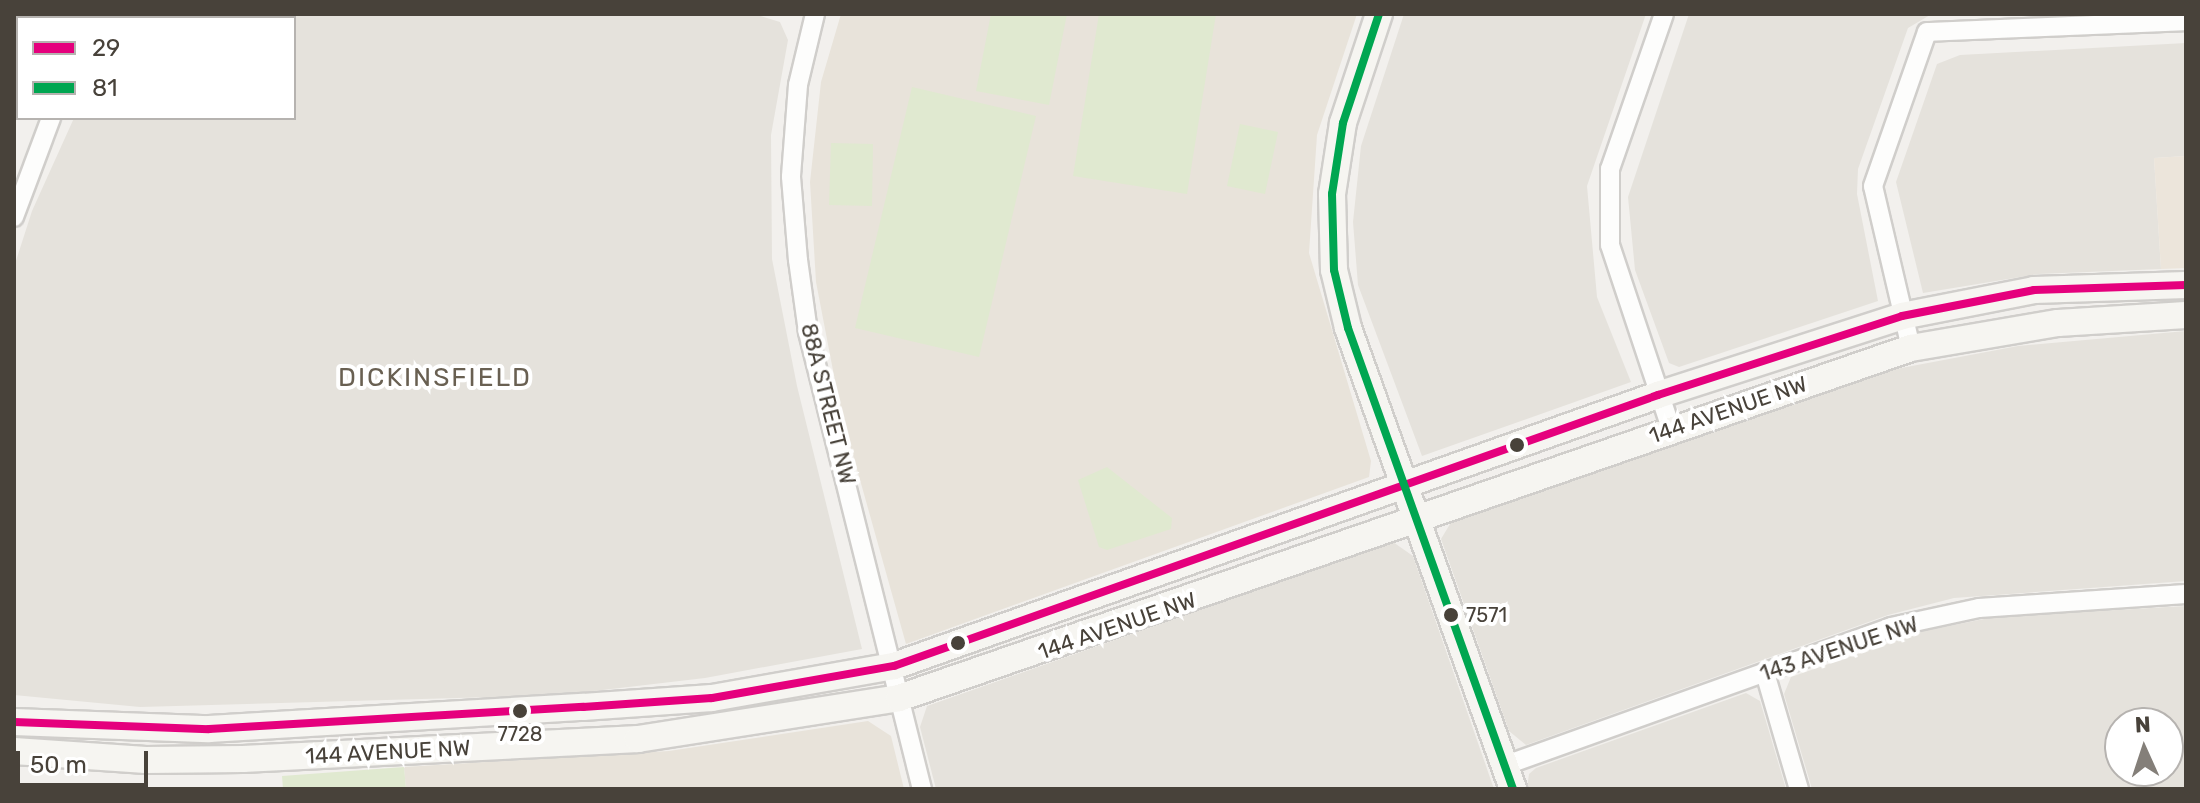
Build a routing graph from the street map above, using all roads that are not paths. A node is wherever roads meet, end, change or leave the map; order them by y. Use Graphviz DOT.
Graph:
graph roads {
  1 [pos="815,14"];
  2 [pos="1379,14"];
  3 [pos="1664,14"];
  4 [pos="2186,21"];
  5 [pos="50,120"];
  6 [pos="14,217"];
  7 [pos="2186,285"];
  8 [pos="2186,315"];
  9 [pos="1902,316"];
  10 [pos="1911,348"];
  11 [pos="1658,395"];
  12 [pos="1671,428"];
  13 [pos="1405,488"];
  14 [pos="1417,523"];
  15 [pos="2186,594"];
  16 [pos="894,666"];
  17 [pos="1765,673"];
  18 [pos="899,698"];
  19 [pos="14,722"];
  20 [pos="14,751"];
  21 [pos="1509,777"];
  22 [pos="922,789"];
  23 [pos="1799,789"];
  1 -- 16 [label="street, 88A STREET NW"];
  2 -- 13 [label="street"];
  3 -- 11 [label="street"];
  4 -- 9 [label="street"];
  5 -- 6 [label="street"];
  7 -- 9 [label="street, 144 AVENUE NW"];
  8 -- 10 [label="street, 144 AVENUE NW"];
  9 -- 10 [label="street"];
  9 -- 11 [label="street, 144 AVENUE NW"];
  10 -- 12 [label="street, 144 AVENUE NW"];
  11 -- 12 [label="street"];
  11 -- 13 [label="street, 144 AVENUE NW"];
  12 -- 14 [label="street, 144 AVENUE NW"];
  13 -- 14 [label="street"];
  13 -- 16 [label="street, 144 AVENUE NW"];
  14 -- 18 [label="street, 144 AVENUE NW"];
  14 -- 21 [label="street"];
  15 -- 17 [label="street, 143 AVENUE NW"];
  16 -- 18 [label="street, 88A STREET NW"];
  16 -- 19 [label="street, 144 AVENUE NW"];
  17 -- 21 [label="street, 143 AVENUE NW"];
  17 -- 23 [label="street"];
  18 -- 20 [label="street, 144 AVENUE NW"];
  18 -- 22 [label="street, 88A STREET NW"];
}
